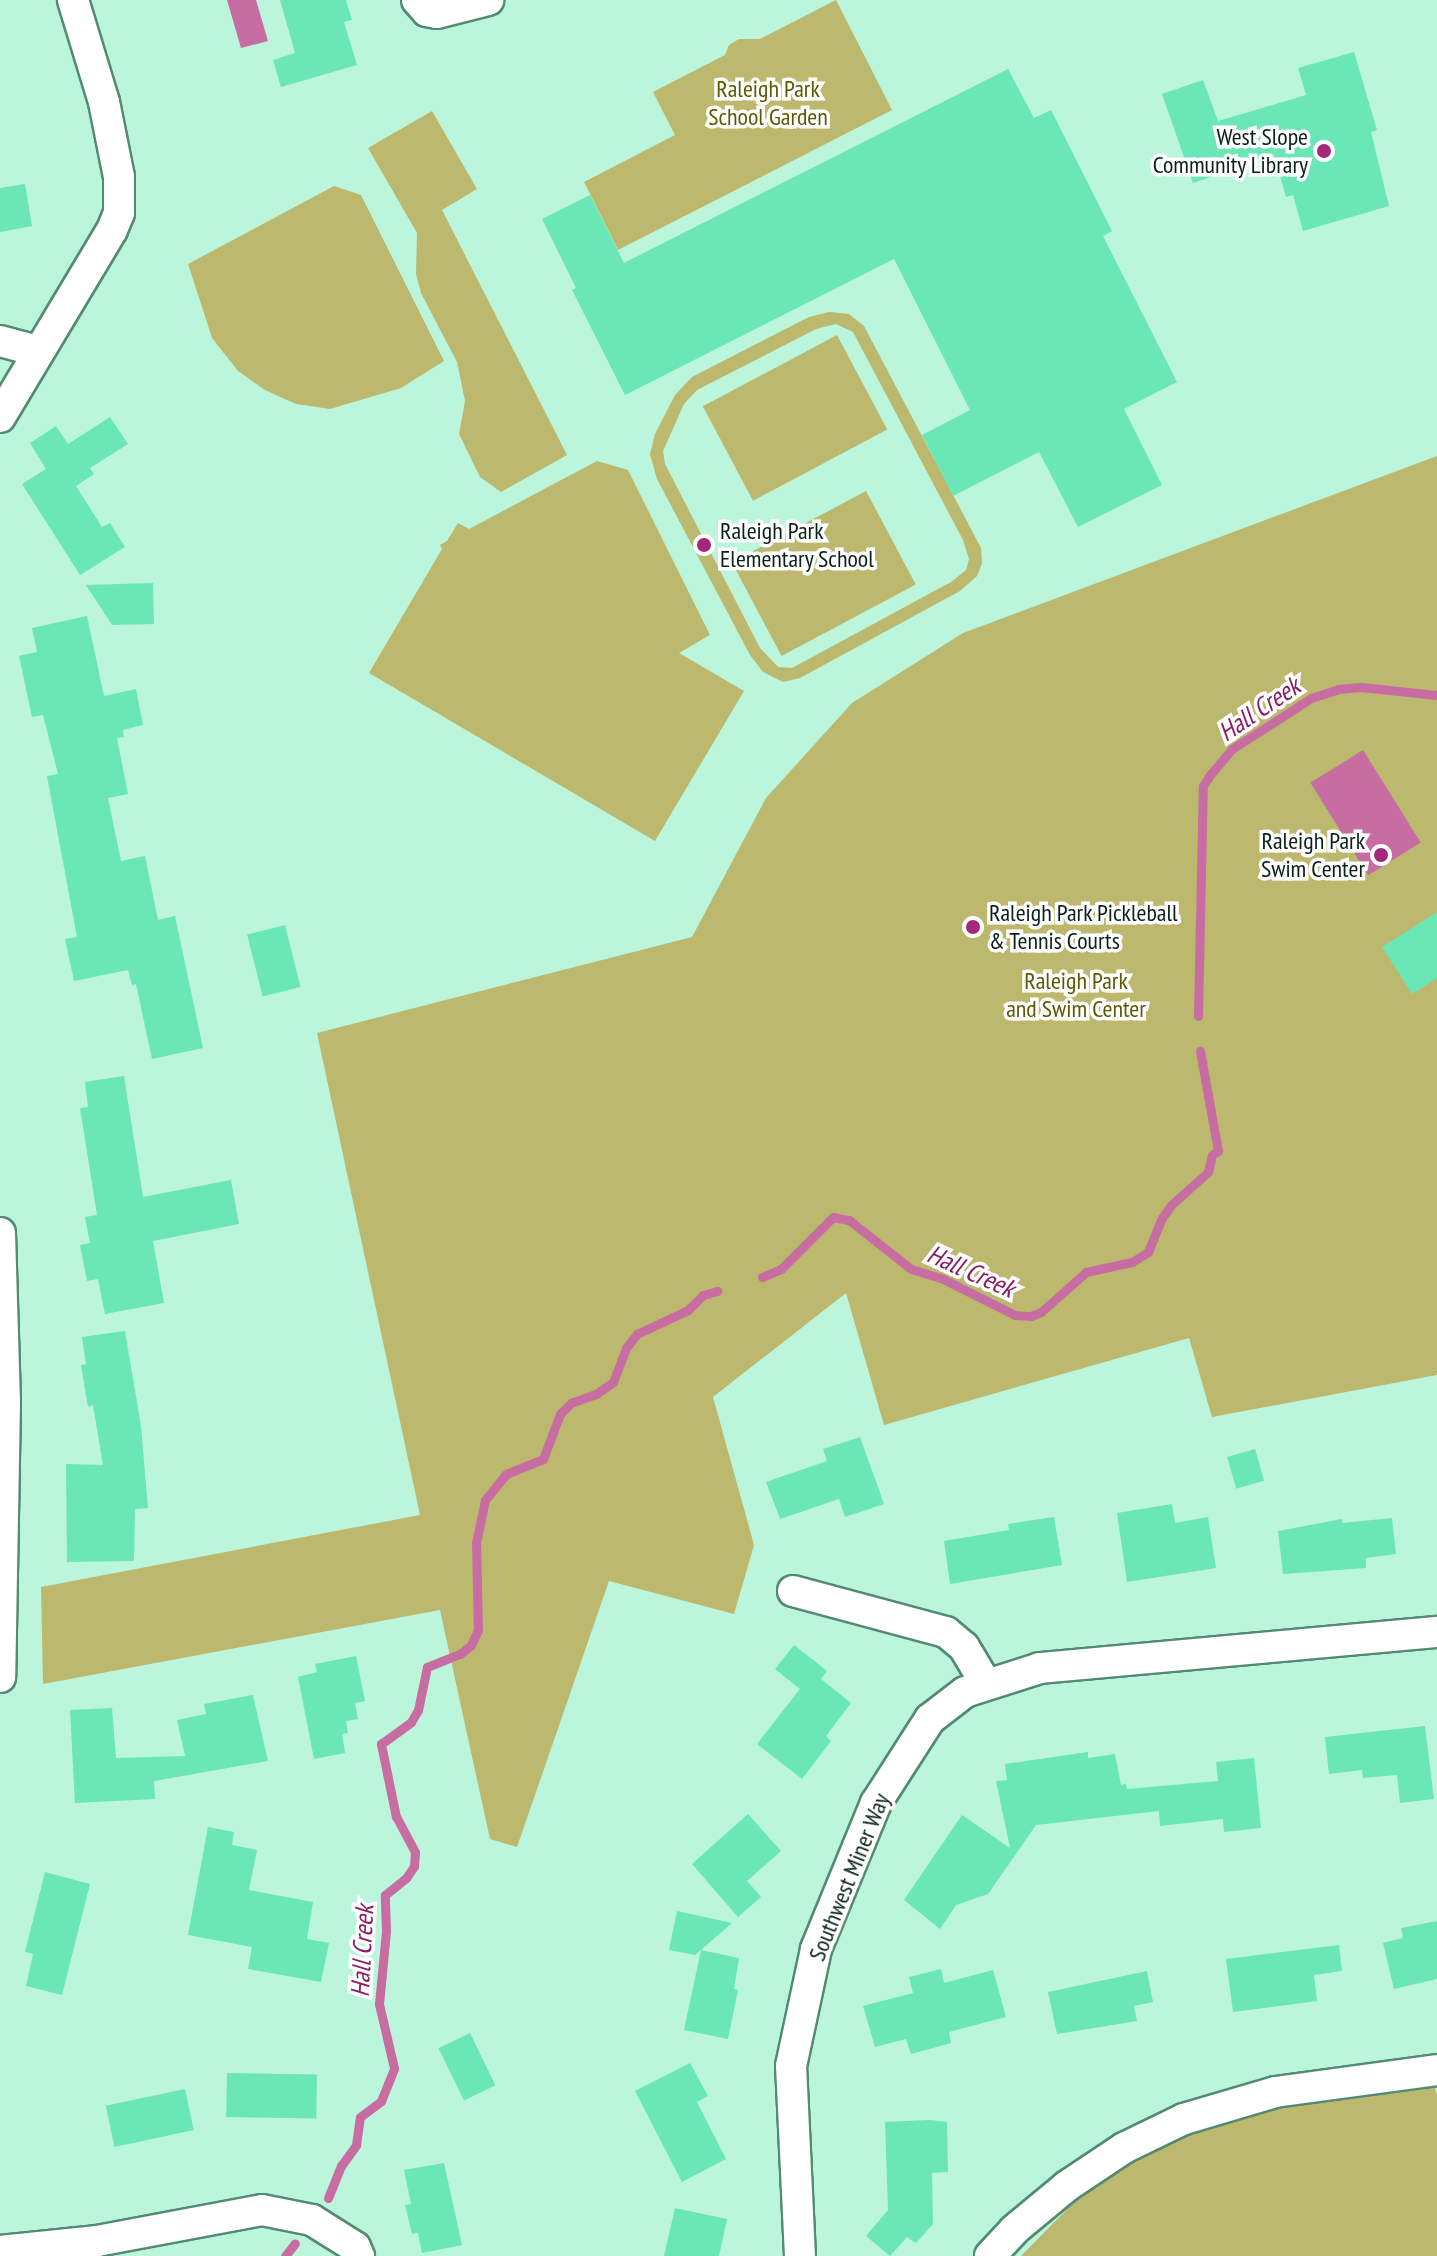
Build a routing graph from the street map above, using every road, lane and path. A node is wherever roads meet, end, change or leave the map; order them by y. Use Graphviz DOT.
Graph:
graph roads {
  1 [pos="73,0"];
  2 [pos="488,0"];
  3 [pos="422,5"];
  4 [pos="0,341"];
  5 [pos="38,351"];
  6 [pos="0,417"];
  7 [pos="0,1233"];
  8 [pos="793,1591"];
  9 [pos="1437,1632"];
  10 [pos="0,1677"];
  11 [pos="986,1684"];
  12 [pos="1437,2070"];
  13 [pos="0,2251"];
  14 [pos="359,2256"];
  15 [pos="800,2256"];
  16 [pos="990,2256"];
  1 -- 5 [label="street"];
  2 -- 3 [label="street"];
  4 -- 5 [label="street"];
  5 -- 6 [label="street"];
  7 -- 10 [label="street"];
  8 -- 11 [label="street"];
  9 -- 11 [label="street, Southwest Miner Way"];
  11 -- 15 [label="street, Southwest Miner Way"];
  12 -- 16 [label="street"];
  13 -- 14 [label="street"];
}
